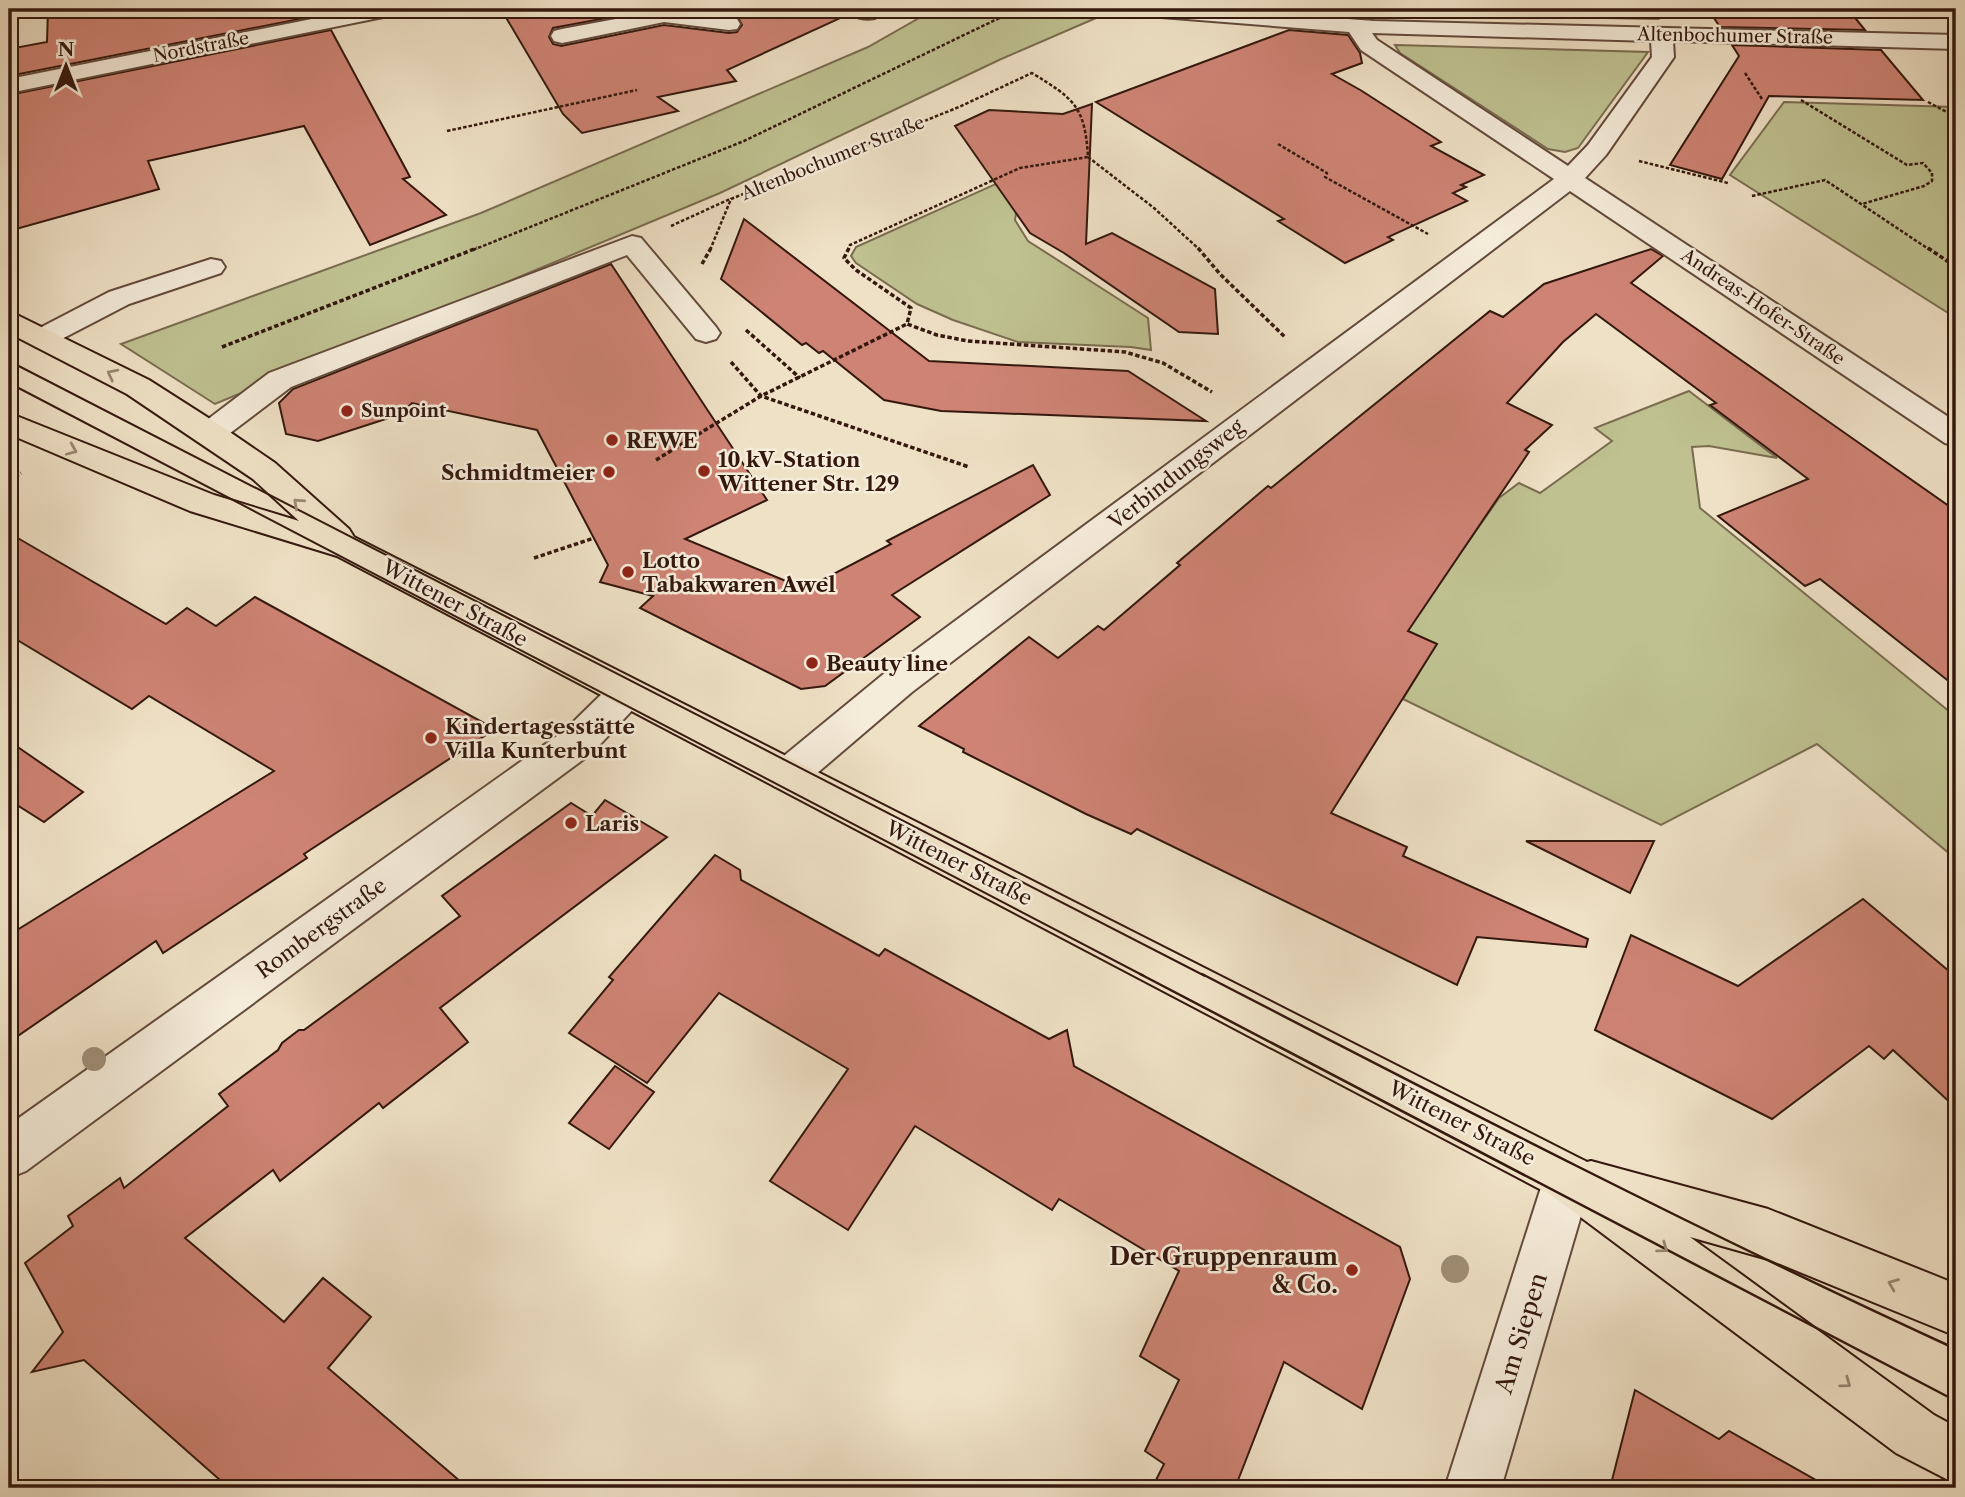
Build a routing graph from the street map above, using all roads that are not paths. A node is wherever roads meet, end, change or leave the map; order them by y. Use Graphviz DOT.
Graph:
graph roads {
  1 [pos="393,9"];
  2 [pos="591,9"];
  3 [pos="1136,9"];
  4 [pos="729,24"];
  5 [pos="1356,26"];
  6 [pos="604,28"];
  7 [pos="1662,35"];
  8 [pos="562,36"];
  9 [pos="1956,42"];
  10 [pos="9,86"];
  11 [pos="1570,178"];
  12 [pos="211,267"];
  13 [pos="9,322"];
  14 [pos="706,332"];
  15 [pos="42,338"];
  16 [pos="9,423"];
  17 [pos="210,433"];
  18 [pos="1956,436"];
  19 [pos="349,548"];
  20 [pos="626,693"];
  21 [pos="788,775"];
  22 [pos="9,1154"];
  23 [pos="1568,1178"];
  24 [pos="1956,1310"];
  25 [pos="1956,1457"];
  26 [pos="1473,1488"];
  1 -- 10 [label="street, Nordstraße"];
  2 -- 6 [label="street"];
  3 -- 5 [label="street, Altenbochumer Straße"];
  4 -- 6 [label="street"];
  5 -- 7 [label="street, Altenbochumer Straße"];
  5 -- 11 [label="street, Andreas-Hofer-Straße"];
  6 -- 8 [label="street"];
  7 -- 9 [label="street, Altenbochumer Straße"];
  7 -- 11 [label="street"];
  11 -- 18 [label="street, Andreas-Hofer-Straße"];
  11 -- 21 [label="street, Verbindungsweg"];
  12 -- 15 [label="street"];
  13 -- 15 [label="main road, Wittener Straße"];
  14 -- 17 [label="street"];
  17 -- 15 [label="main road, Wittener Straße, one-way"];
  16 -- 19 [label="main road, Wittener Straße, one-way"];
  19 -- 17 [label="main road, Wittener Straße, one-way"];
  19 -- 20 [label="main road, Wittener Straße"];
  20 -- 21 [label="main road, Wittener Straße"];
  20 -- 22 [label="street, Rombergstraße"];
  21 -- 23 [label="main road, Wittener Straße"];
  24 -- 23 [label="main road, Wittener Straße, one-way"];
  23 -- 25 [label="main road, Wittener Straße, one-way"];
  23 -- 26 [label="street, Am Siepen"];
}
